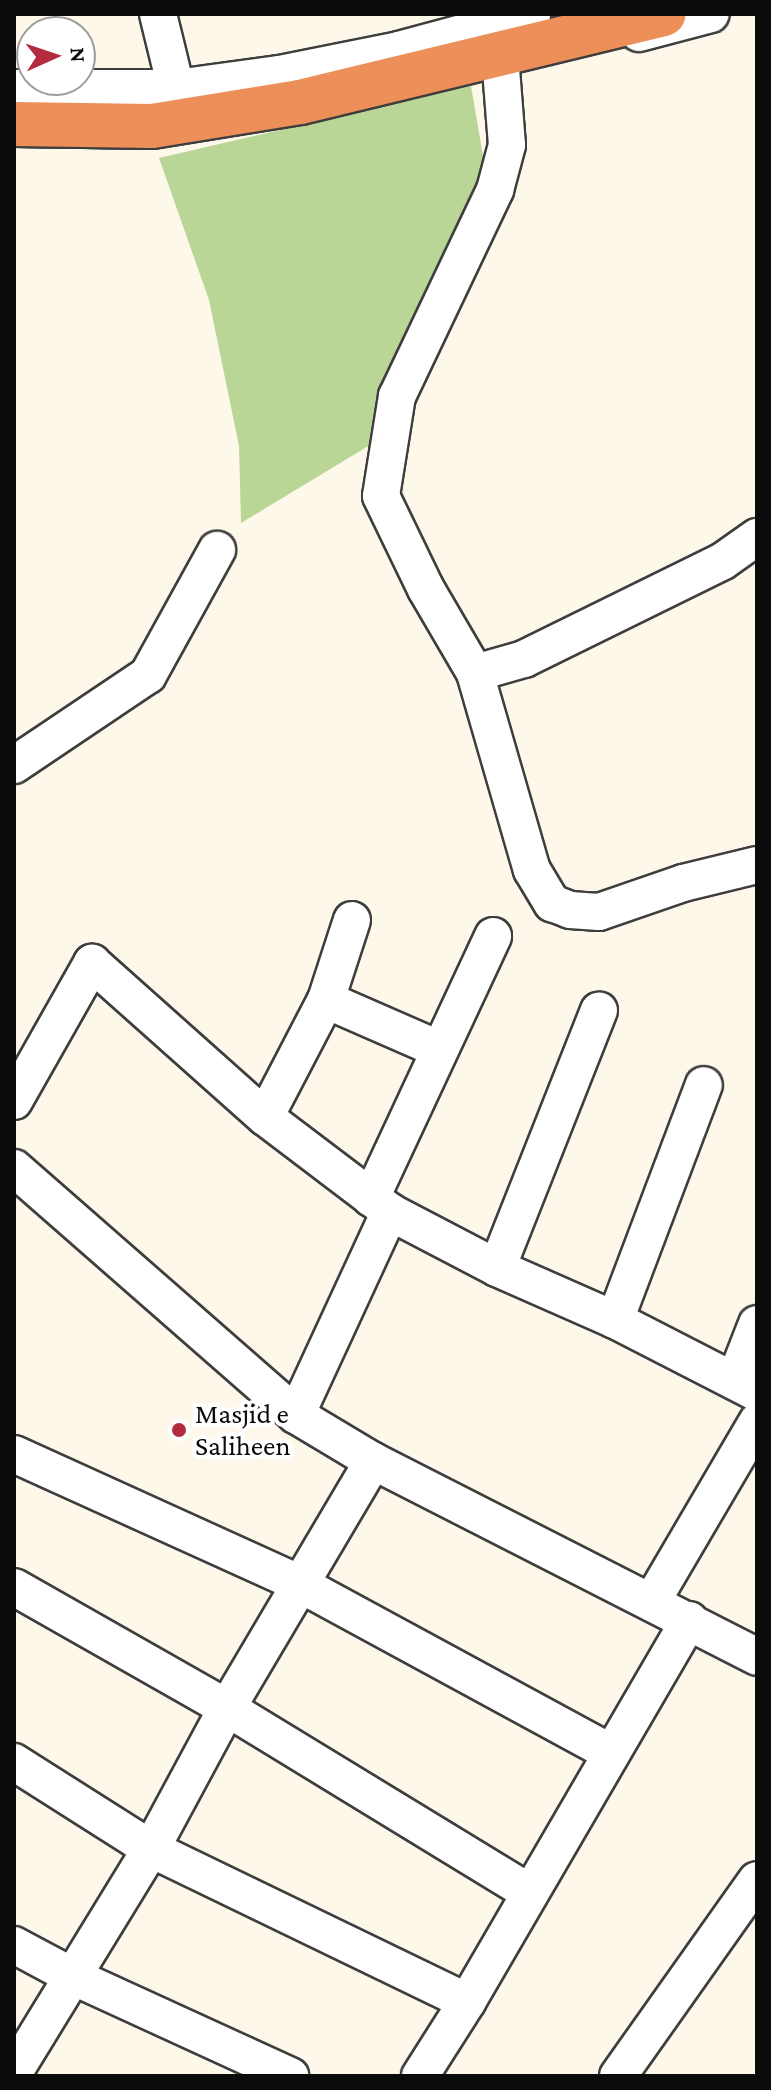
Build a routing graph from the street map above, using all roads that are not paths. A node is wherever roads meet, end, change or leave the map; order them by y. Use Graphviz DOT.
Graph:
graph roads {
  1 [pos="158,14"];
  2 [pos="532,14"];
  3 [pos="585,14"];
  4 [pos="663,14"];
  5 [pos="711,14"];
  6 [pos="501,69"];
  7 [pos="14,88"];
  8 [pos="176,88"];
  9 [pos="14,101"];
  10 [pos="14,124"];
  11 [pos="14,135"];
  12 [pos="757,537"];
  13 [pos="217,550"];
  14 [pos="475,673"];
  15 [pos="14,765"];
  16 [pos="757,865"];
  17 [pos="352,920"];
  18 [pos="493,936"];
  19 [pos="326,1000"];
  20 [pos="599,1010"];
  21 [pos="438,1049"];
  22 [pos="704,1085"];
  23 [pos="14,1101"];
  24 [pos="265,1117"];
  25 [pos="14,1168"];
  26 [pos="380,1205"];
  27 [pos="497,1268"];
  28 [pos="615,1320"];
  29 [pos="757,1324"];
  30 [pos="746,1387"];
  31 [pos="296,1415"];
  32 [pos="757,1422"];
  33 [pos="14,1454"];
  34 [pos="373,1461"];
  35 [pos="298,1583"];
  36 [pos="14,1587"];
  37 [pos="652,1601"];
  38 [pos="689,1620"];
  39 [pos="757,1657"];
  40 [pos="227,1708"];
  41 [pos="611,1753"];
  42 [pos="14,1762"];
  43 [pos="151,1849"];
  44 [pos="757,1880"];
  45 [pos="530,1893"];
  46 [pos="14,1945"];
  47 [pos="74,1977"];
  48 [pos="467,2002"];
  49 [pos="19,2064"];
  50 [pos="290,2076"];
  51 [pos="420,2076"];
  52 [pos="618,2076"];
  1 -- 8 [label="street"];
  2 -- 8 [label="street"];
  3 -- 9 [label="highway"];
  4 -- 10 [label="highway"];
  5 -- 6 [label="street"];
  6 -- 11 [label="street"];
  6 -- 14 [label="street"];
  7 -- 8 [label="street"];
  12 -- 14 [label="street"];
  13 -- 15 [label="street"];
  14 -- 16 [label="street"];
  17 -- 19 [label="street"];
  18 -- 21 [label="street"];
  19 -- 21 [label="street"];
  19 -- 24 [label="street"];
  20 -- 27 [label="street"];
  21 -- 26 [label="street"];
  22 -- 28 [label="street"];
  23 -- 24 [label="street"];
  24 -- 26 [label="street"];
  25 -- 31 [label="street"];
  26 -- 27 [label="street"];
  26 -- 31 [label="street"];
  27 -- 28 [label="street"];
  28 -- 30 [label="street"];
  29 -- 30 [label="street"];
  31 -- 34 [label="street"];
  32 -- 37 [label="street"];
  33 -- 35 [label="street"];
  34 -- 35 [label="street"];
  34 -- 37 [label="street"];
  35 -- 40 [label="street"];
  35 -- 41 [label="street"];
  36 -- 40 [label="street"];
  37 -- 38 [label="street"];
  38 -- 39 [label="street"];
  38 -- 41 [label="street"];
  40 -- 43 [label="street"];
  40 -- 45 [label="street"];
  41 -- 45 [label="street"];
  42 -- 43 [label="street"];
  43 -- 47 [label="street"];
  43 -- 48 [label="street"];
  44 -- 52 [label="street"];
  45 -- 48 [label="street"];
  46 -- 47 [label="street"];
  47 -- 49 [label="street"];
  47 -- 50 [label="street"];
  48 -- 51 [label="street"];
}
